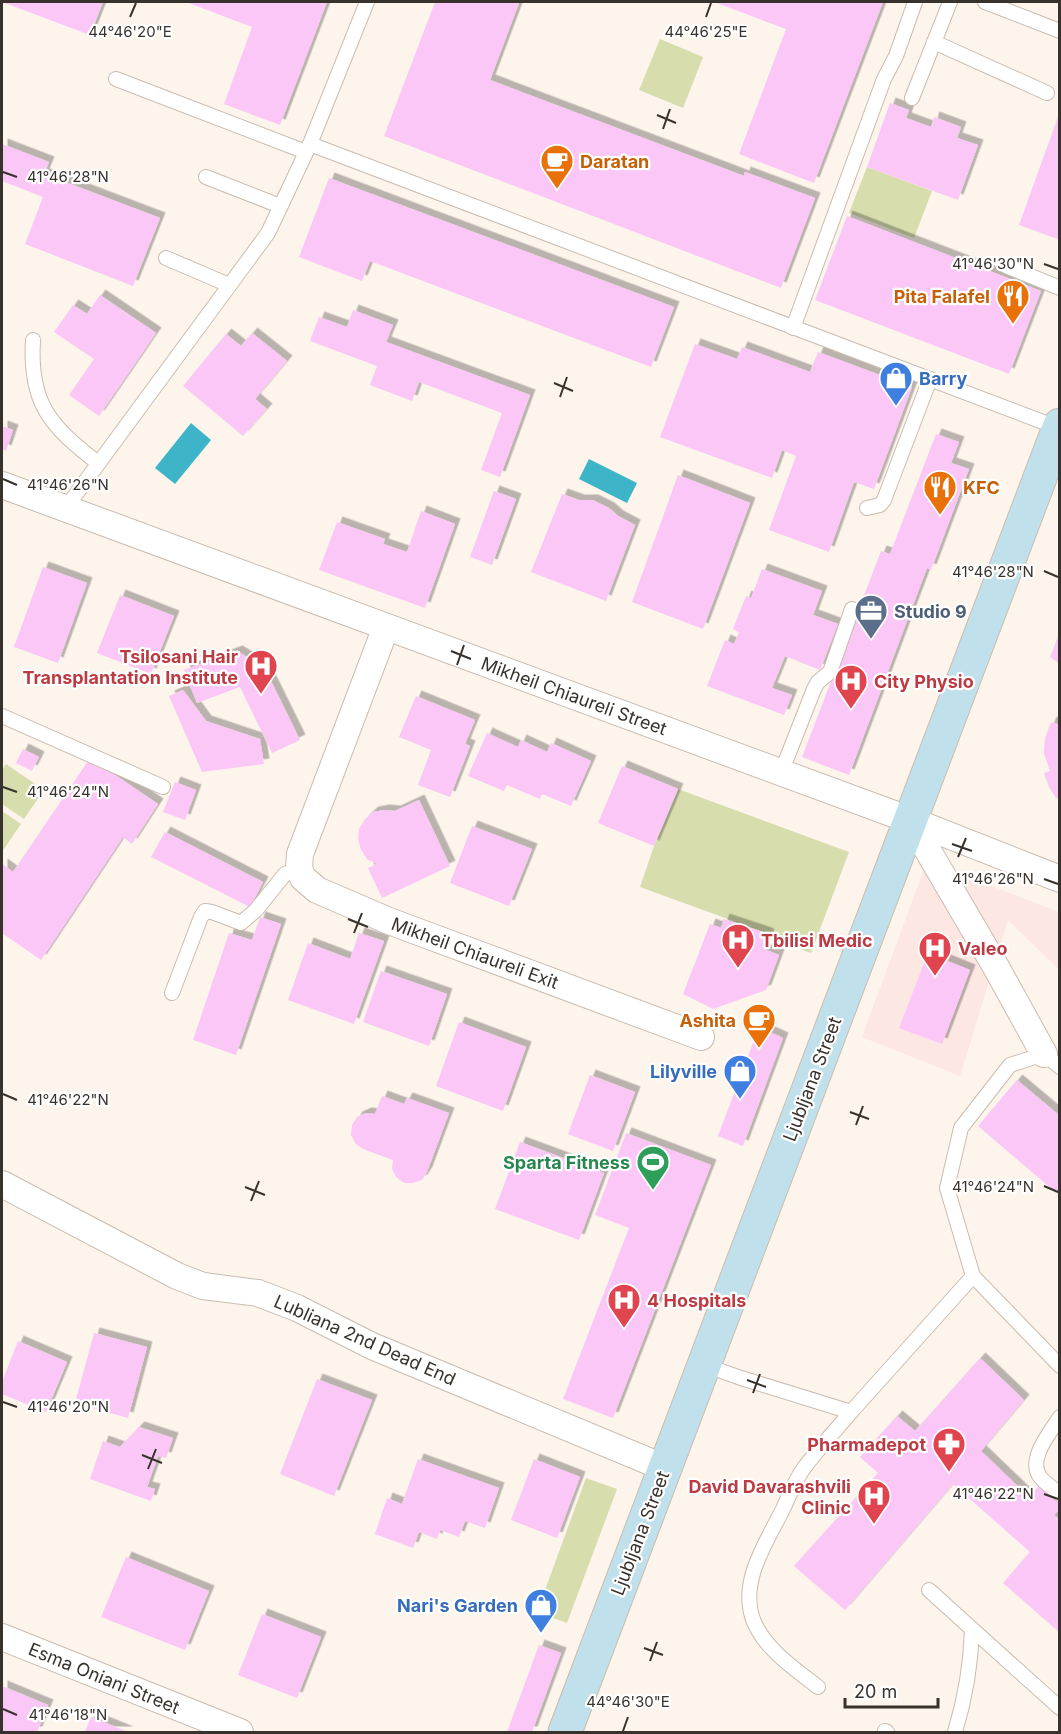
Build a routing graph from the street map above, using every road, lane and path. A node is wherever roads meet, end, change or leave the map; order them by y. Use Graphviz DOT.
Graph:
graph roads {
  1 [pos="367,2"];
  2 [pos="915,2"];
  3 [pos="950,2"];
  4 [pos="985,2"];
  5 [pos="1059,31"];
  6 [pos="934,42"];
  7 [pos="116,79"];
  8 [pos="1047,93"];
  9 [pos="912,98"];
  10 [pos="308,148"];
  11 [pos="206,177"];
  12 [pos="280,206"];
  13 [pos="166,258"];
  14 [pos="1006,266"];
  15 [pos="229,285"];
  16 [pos="1059,288"];
  17 [pos="793,328"];
  18 [pos="33,340"];
  19 [pos="930,379"];
  20 [pos="1059,427"];
  21 [pos="98,463"];
  22 [pos="2,485"];
  23 [pos="65,508"];
  24 [pos="867,508"];
  25 [pos="852,609"];
  26 [pos="386,627"];
  27 [pos="2,716"];
  28 [pos="781,772"];
  29 [pos="163,787"];
  30 [pos="910,820"];
  31 [pos="299,868"];
  32 [pos="1059,879"];
  33 [pos="172,993"];
  34 [pos="701,1036"];
  35 [pos="1052,1061"];
  36 [pos="2,1184"];
  37 [pos="973,1276"];
  38 [pos="704,1365"];
  39 [pos="1059,1366"];
  40 [pos="851,1412"];
  41 [pos="1059,1417"];
  42 [pos="665,1468"];
  43 [pos="1059,1494"];
  44 [pos="929,1590"];
  45 [pos="972,1629"];
  46 [pos="2,1637"];
  47 [pos="818,1687"];
  48 [pos="1059,1708"];
  49 [pos="240,1732"];
  50 [pos="565,1732"];
  51 [pos="955,1732"];
  1 -- 10 [label="lane"];
  2 -- 17 [label="lane"];
  3 -- 6 [label="lane"];
  4 -- 5 [label="lane"];
  6 -- 8 [label="lane"];
  6 -- 9 [label="lane"];
  7 -- 10 [label="lane"];
  10 -- 12 [label="lane"];
  10 -- 17 [label="lane"];
  11 -- 12 [label="lane"];
  12 -- 15 [label="lane"];
  13 -- 15 [label="lane"];
  14 -- 16 [label="lane"];
  15 -- 21 [label="lane"];
  17 -- 19 [label="lane"];
  18 -- 21 [label="lane"];
  19 -- 20 [label="lane"];
  19 -- 24 [label="lane"];
  20 -- 30 [label="street, Ljubljana Street"];
  21 -- 23 [label="lane"];
  22 -- 23 [label="street, Mikheil Chiaureli Street"];
  23 -- 26 [label="street, Mikheil Chiaureli Street"];
  25 -- 28 [label="lane"];
  26 -- 28 [label="street, Mikheil Chiaureli Street"];
  26 -- 31 [label="street"];
  27 -- 29 [label="lane"];
  28 -- 30 [label="street, Mikheil Chiaureli Street"];
  30 -- 32 [label="street, Mikheil Chiaureli Street"];
  30 -- 35 [label="street"];
  30 -- 38 [label="street, Ljubljana Street"];
  31 -- 33 [label="lane"];
  31 -- 34 [label="street, Mikheil Chiaureli Exit"];
  35 -- 37 [label="lane"];
  36 -- 42 [label="street, Lubliana 2nd Dead End"];
  37 -- 39 [label="lane"];
  37 -- 40 [label="lane"];
  38 -- 40 [label="lane"];
  38 -- 42 [label="street, Ljubljana Street"];
  40 -- 47 [label="lane"];
  41 -- 43 [label="lane"];
  42 -- 50 [label="street, Ljubljana Street"];
  44 -- 45 [label="lane"];
  45 -- 48 [label="lane"];
  45 -- 51 [label="lane"];
  46 -- 49 [label="street, Esma Oniani Street"];
}
